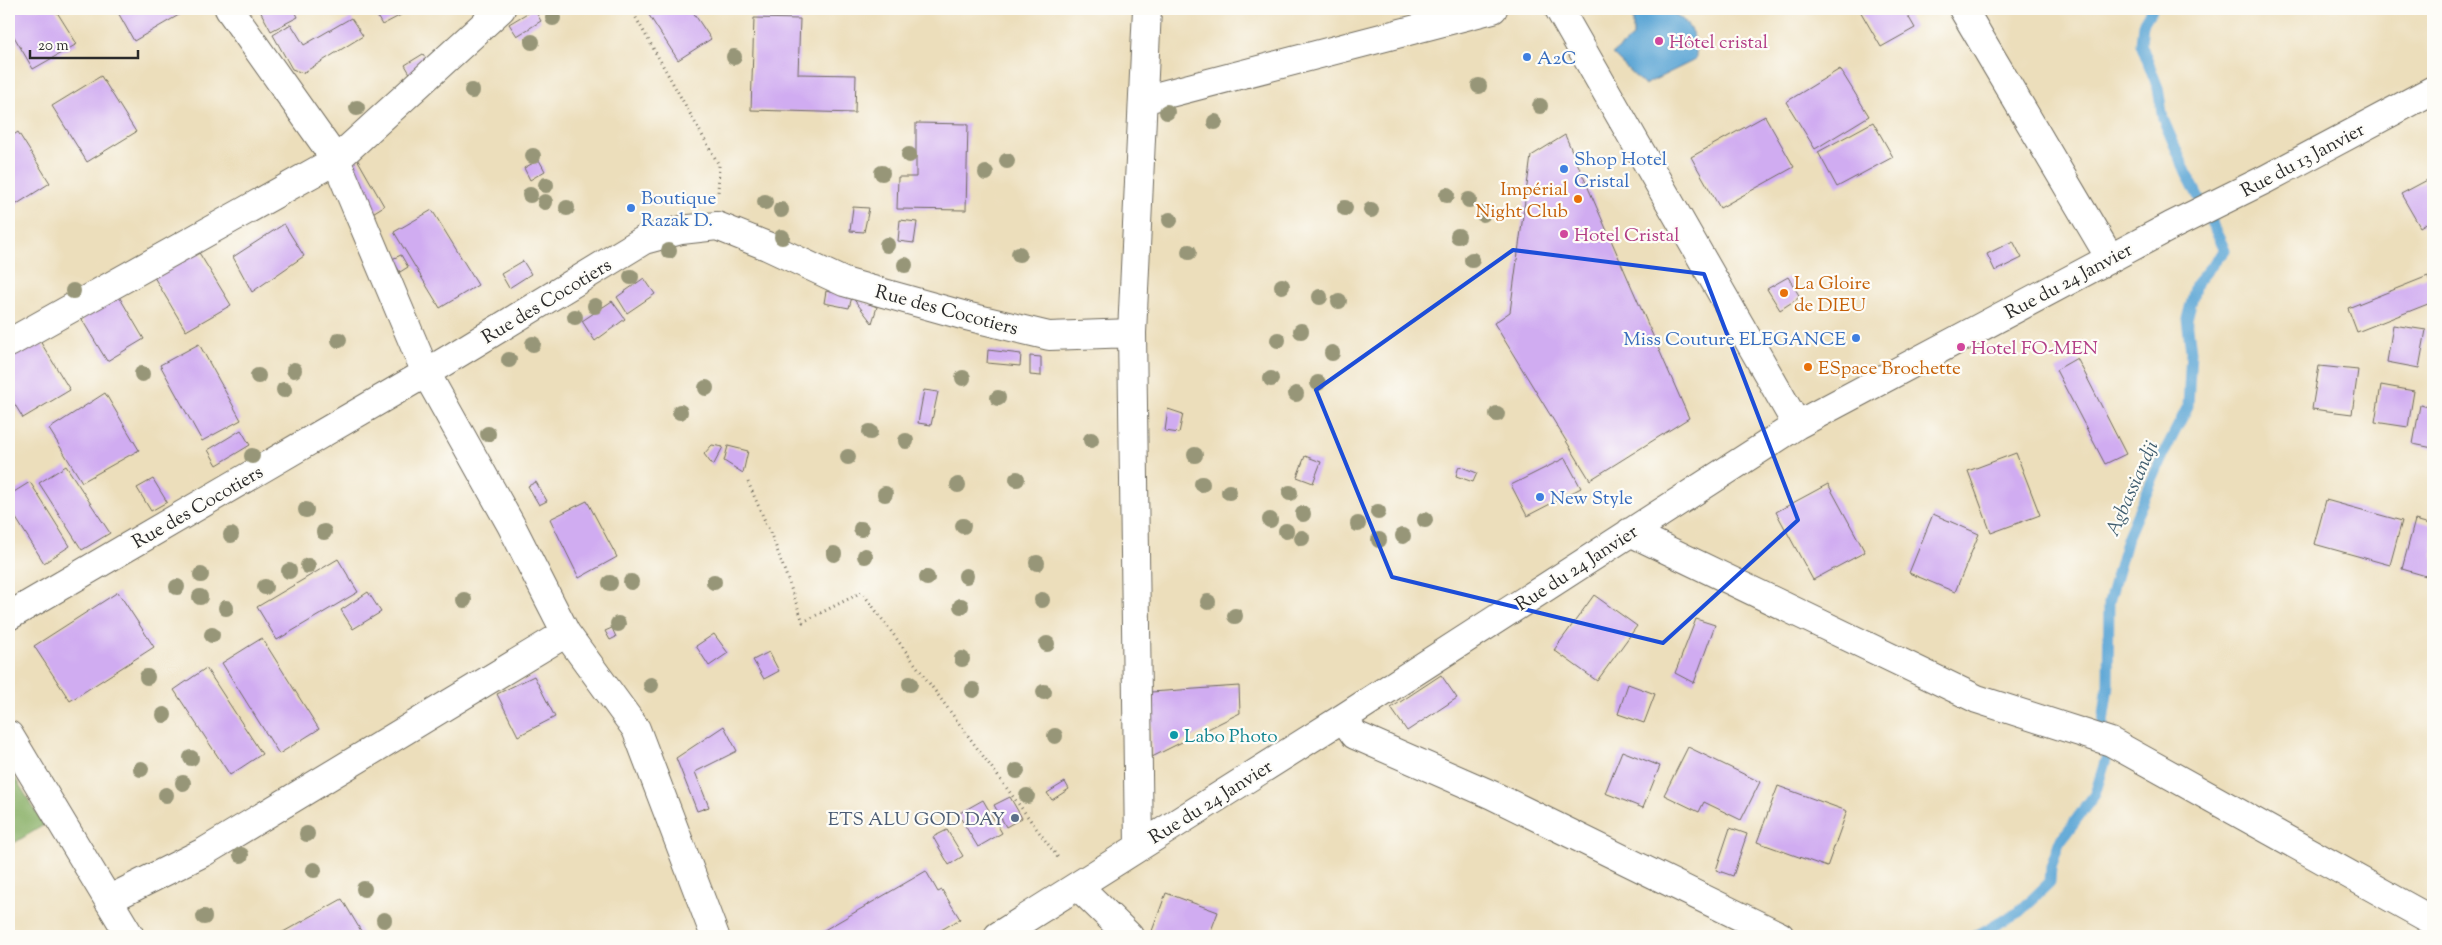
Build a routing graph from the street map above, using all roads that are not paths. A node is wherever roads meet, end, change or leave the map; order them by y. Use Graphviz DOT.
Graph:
graph roads {
  1 [pos="229,9"];
  2 [pos="502,9"];
  3 [pos="1147,9"];
  4 [pos="1493,9"];
  5 [pos="1559,9"];
  6 [pos="1963,9"];
  7 [pos="2433,90"];
  8 [pos="1143,100"];
  9 [pos="336,160"];
  10 [pos="2170,226"];
  11 [pos="2110,258"];
  12 [pos="1132,333"];
  13 [pos="9,343"];
  14 [pos="426,373"];
  15 [pos="1797,425"];
  16 [pos="1630,532"];
  17 [pos="9,616"];
  18 [pos="566,633"];
  19 [pos="1343,718"];
  20 [pos="9,735"];
  21 [pos="1139,846"];
  22 [pos="1079,887"];
  23 [pos="108,900"];
  24 [pos="2433,921"];
  25 [pos="130,936"];
  26 [pos="715,936"];
  27 [pos="998,936"];
  28 [pos="1129,936"];
  29 [pos="1780,936"];
  1 -- 9 [label="street"];
  2 -- 9 [label="street"];
  3 -- 8 [label="street"];
  4 -- 8 [label="street"];
  5 -- 15 [label="street"];
  6 -- 11 [label="street"];
  7 -- 10 [label="street, Rue du 13 Janvier"];
  8 -- 12 [label="street"];
  9 -- 13 [label="street"];
  9 -- 14 [label="street"];
  10 -- 11 [label="street, Rue du 24 Janvier"];
  11 -- 15 [label="street, Rue du 24 Janvier"];
  12 -- 14 [label="street, Rue des Cocotiers"];
  12 -- 21 [label="street"];
  14 -- 17 [label="street, Rue des Cocotiers"];
  14 -- 18 [label="street"];
  15 -- 16 [label="street, Rue du 24 Janvier"];
  16 -- 19 [label="street, Rue du 24 Janvier"];
  16 -- 24 [label="street"];
  18 -- 23 [label="street"];
  18 -- 26 [label="street"];
  19 -- 21 [label="street, Rue du 24 Janvier"];
  19 -- 29 [label="street"];
  20 -- 23 [label="street"];
  21 -- 22 [label="street, Rue du 24 Janvier"];
  22 -- 27 [label="street, Rue du 24 Janvier"];
  22 -- 28 [label="street"];
  23 -- 25 [label="street"];
}
